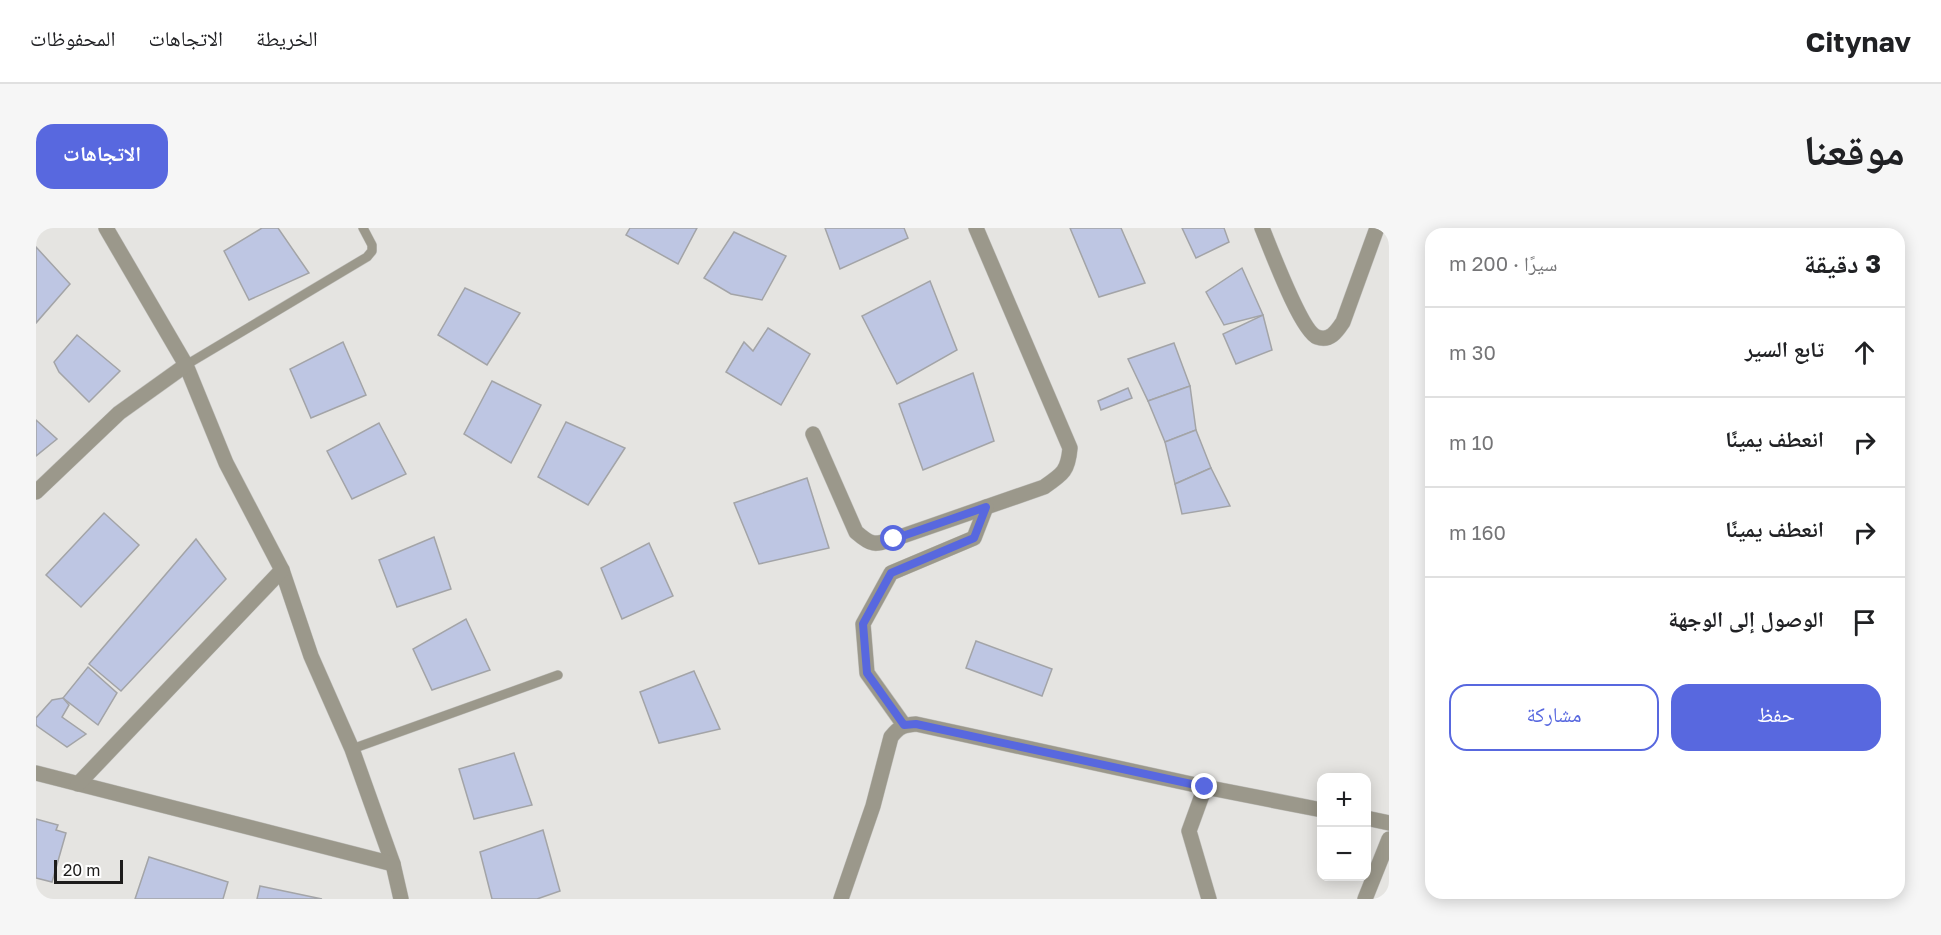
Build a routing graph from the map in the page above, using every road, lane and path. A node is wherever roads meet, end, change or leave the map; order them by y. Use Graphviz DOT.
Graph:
graph roads {
  1 [pos="106,228"];
  2 [pos="363,228"];
  3 [pos="976,228"];
  4 [pos="1262,228"];
  5 [pos="1377,228"];
  6 [pos="186,365"];
  7 [pos="813,434"];
  8 [pos="36,492"];
  9 [pos="986,507"];
  10 [pos="282,570"];
  11 [pos="558,675"];
  12 [pos="904,725"];
  13 [pos="352,749"];
  14 [pos="36,773"];
  15 [pos="78,784"];
  16 [pos="1205,787"];
  17 [pos="1317,809"];
  18 [pos="1371,819"];
  19 [pos="1389,823"];
  20 [pos="1389,839"];
  21 [pos="393,864"];
  22 [pos="401,899"];
  23 [pos="841,899"];
  24 [pos="1209,899"];
  25 [pos="1365,899"];
  1 -- 6 [label="street"];
  2 -- 6 [label="lane"];
  3 -- 9 [label="street"];
  4 -- 5 [label="street"];
  6 -- 8 [label="street"];
  6 -- 10 [label="street"];
  7 -- 9 [label="street"];
  9 -- 12 [label="street"];
  10 -- 13 [label="street"];
  10 -- 15 [label="street"];
  11 -- 13 [label="lane"];
  12 -- 16 [label="street"];
  12 -- 23 [label="street"];
  13 -- 21 [label="street"];
  14 -- 15 [label="street"];
  15 -- 21 [label="street"];
  16 -- 17 [label="street"];
  16 -- 24 [label="street"];
  18 -- 19 [label="street"];
  20 -- 25 [label="street"];
  21 -- 22 [label="street"];
}
